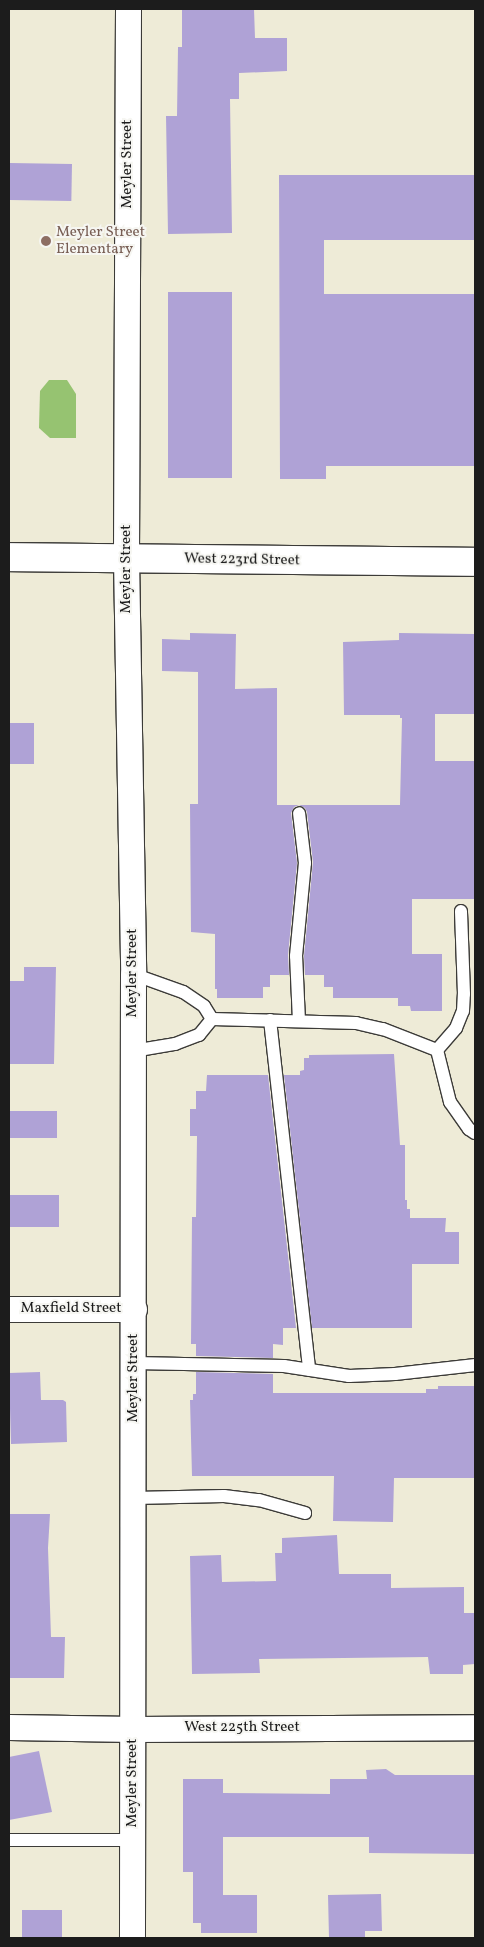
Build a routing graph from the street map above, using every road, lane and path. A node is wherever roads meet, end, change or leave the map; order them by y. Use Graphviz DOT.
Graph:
graph roads {
  1 [pos="128,9"];
  2 [pos="9,557"];
  3 [pos="126,558"];
  4 [pos="475,562"];
  5 [pos="299,813"];
  6 [pos="462,911"];
  7 [pos="133,974"];
  8 [pos="212,1019"];
  9 [pos="270,1020"];
  10 [pos="299,1021"];
  11 [pos="437,1050"];
  12 [pos="133,1051"];
  13 [pos="475,1133"];
  14 [pos="9,1309"];
  15 [pos="134,1309"];
  16 [pos="134,1363"];
  17 [pos="475,1365"];
  18 [pos="309,1370"];
  19 [pos="134,1498"];
  20 [pos="305,1513"];
  21 [pos="475,1726"];
  22 [pos="9,1727"];
  23 [pos="134,1729"];
  24 [pos="9,1840"];
  25 [pos="133,1840"];
  26 [pos="132,1938"];
  1 -- 3 [label="street, Meyler Street"];
  2 -- 3 [label="main road, West 223rd Street"];
  3 -- 4 [label="main road, West 223rd Street"];
  3 -- 7 [label="street, Meyler Street"];
  5 -- 10 [label="lane"];
  6 -- 11 [label="lane"];
  7 -- 8 [label="lane"];
  7 -- 12 [label="street, Meyler Street"];
  8 -- 9 [label="lane"];
  8 -- 12 [label="lane"];
  9 -- 10 [label="lane"];
  9 -- 18 [label="lane"];
  10 -- 11 [label="lane"];
  11 -- 13 [label="lane"];
  12 -- 15 [label="street, Meyler Street"];
  14 -- 15 [label="street, Maxfield Street"];
  15 -- 16 [label="street, Meyler Street"];
  16 -- 18 [label="lane"];
  16 -- 19 [label="street, Meyler Street"];
  17 -- 18 [label="lane"];
  19 -- 20 [label="lane"];
  19 -- 23 [label="street, Meyler Street"];
  21 -- 23 [label="street, West 225th Street"];
  22 -- 23 [label="street, West 225th Street"];
  23 -- 25 [label="street, Meyler Street"];
  24 -- 25 [label="lane"];
  25 -- 26 [label="street, Meyler Street"];
}
